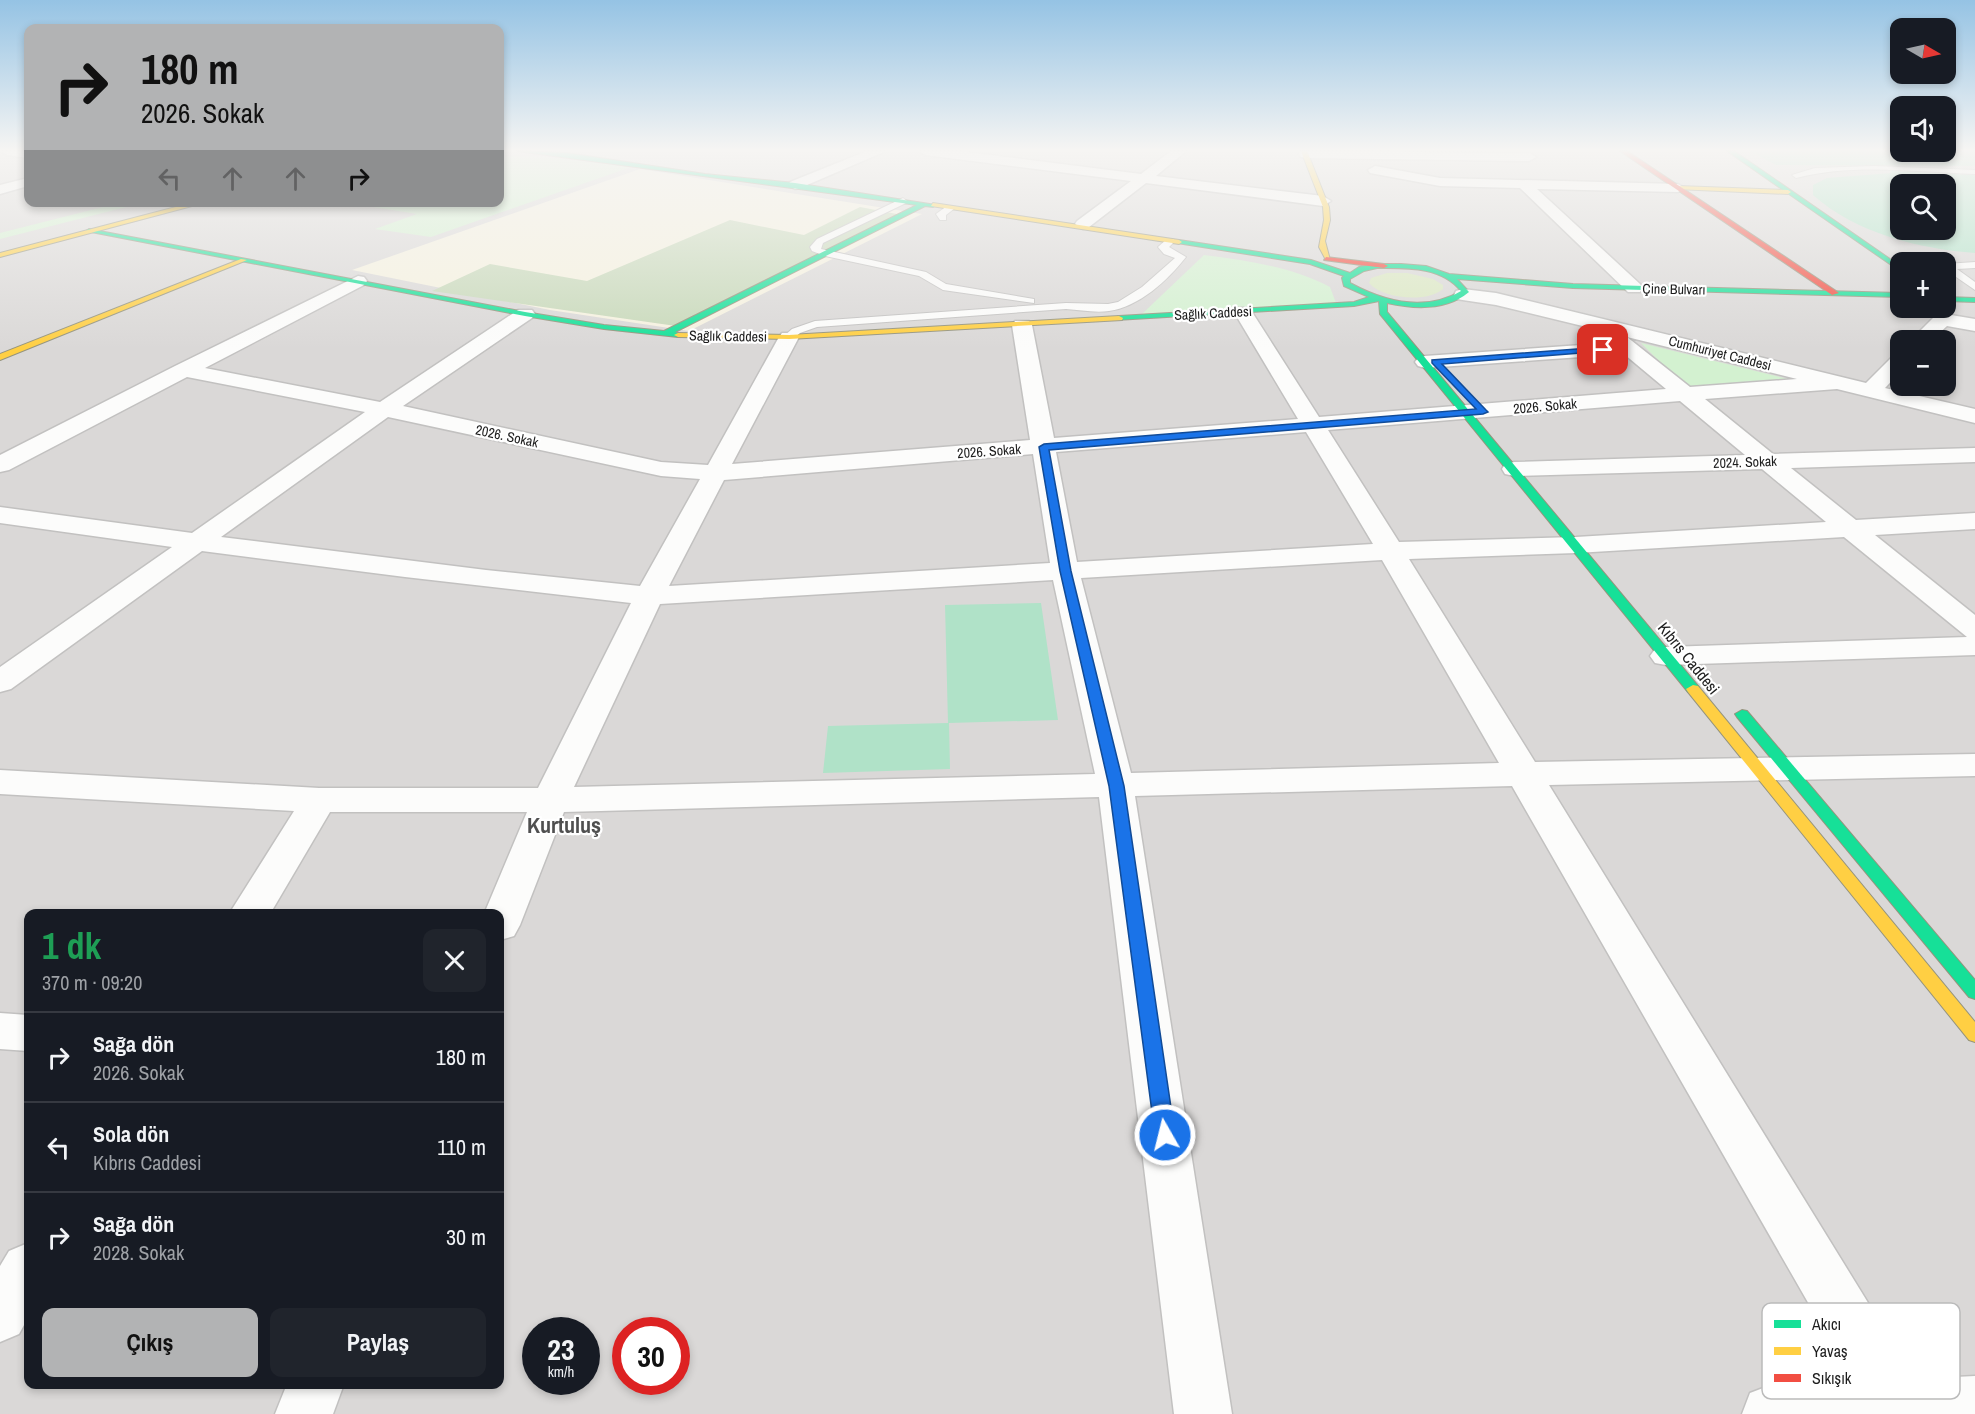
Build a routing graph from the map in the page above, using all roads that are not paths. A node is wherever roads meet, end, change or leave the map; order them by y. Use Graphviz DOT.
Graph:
graph roads {
  1 [pos="94,217"];
  2 [pos="145,217"];
  3 [pos="870,217"];
  4 [pos="899,217"];
  5 [pos="978,217"];
  6 [pos="1031,217"];
  7 [pos="1092,217"];
  8 [pos="1326,217"];
  9 [pos="1559,217"];
  10 [pos="1721,217"];
  11 [pos="1824,217"];
  12 [pos="1083,224"];
  13 [pos="1323,230"];
  14 [pos="89,231"];
  15 [pos="1306,237"];
  16 [pos="0,241"];
  17 [pos="1170,241"];
  18 [pos="1288,245"];
  19 [pos="1262,250"];
  20 [pos="825,254"];
  21 [pos="0,255"];
  22 [pos="1328,259"];
  23 [pos="243,260"];
  24 [pos="1890,262"];
  25 [pos="927,264"];
  26 [pos="1975,265"];
  27 [pos="1384,266"];
  28 [pos="914,272"];
  29 [pos="1349,275"];
  30 [pos="1449,276"];
  31 [pos="358,281"];
  32 [pos="1975,287"];
  33 [pos="1634,288"];
  34 [pos="1464,293"];
  35 [pos="1835,293"];
  36 [pos="1890,296"];
  37 [pos="1890,296"];
  38 [pos="1975,298"];
  39 [pos="1384,300"];
  40 [pos="1956,302"];
  41 [pos="1066,306"];
  42 [pos="1243,312"];
  43 [pos="1956,313"];
  44 [pos="525,314"];
  45 [pos="1599,324"];
  46 [pos="1023,325"];
  47 [pos="1975,325"];
  48 [pos="665,334"];
  49 [pos="789,337"];
  50 [pos="1627,348"];
  51 [pos="0,357"];
  52 [pos="1430,362"];
  53 [pos="182,370"];
  54 [pos="1890,370"];
  55 [pos="1839,382"];
  56 [pos="1871,390"];
  57 [pos="1684,395"];
  58 [pos="384,409"];
  59 [pos="1975,416"];
  60 [pos="1483,417"];
  61 [pos="1313,424"];
  62 [pos="1044,447"];
  63 [pos="1975,455"];
  64 [pos="1767,462"];
  65 [pos="0,465"];
  66 [pos="1529,469"];
  67 [pos="714,473"];
  68 [pos="0,515"];
  69 [pos="1975,521"];
  70 [pos="1848,527"];
  71 [pos="196,542"];
  72 [pos="1592,544"];
  73 [pos="1390,551"];
  74 [pos="1065,571"];
  75 [pos="649,596"];
  76 [pos="1975,630"];
  77 [pos="1975,646"];
  78 [pos="1686,657"];
  79 [pos="0,682"];
  80 [pos="1736,707"];
  81 [pos="1975,765"];
  82 [pos="1774,770"];
  83 [pos="1524,774"];
  84 [pos="0,782"];
  85 [pos="1116,786"];
  86 [pos="319,800"];
  87 [pos="550,800"];
  88 [pos="252,909"];
  89 [pos="504,916"];
  90 [pos="1975,992"];
  91 [pos="0,1031"];
  92 [pos="24,1033"];
  93 [pos="1975,1035"];
  94 [pos="24,1276"];
  95 [pos="1838,1303"];
  96 [pos="0,1315"];
  97 [pos="314,1389"];
  98 [pos="1975,1405"];
  99 [pos="1902,1411"];
  100 [pos="304,1414"];
  101 [pos="1203,1414"];
  102 [pos="1771,1414"];
  1 -- 16 [label="main road"];
  2 -- 14 [label="main road"];
  3 -- 20 [label="lane"];
  4 -- 20 [label="main road"];
  5 -- 17 [label="main road"];
  6 -- 12 [label="main road"];
  7 -- 12 [label="street"];
  8 -- 13 [label="main road"];
  9 -- 33 [label="street"];
  10 -- 35 [label="main road"];
  11 -- 24 [label="main road"];
  12 -- 19 [label="main road"];
  13 -- 15 [label="main road"];
  13 -- 22 [label="main road"];
  14 -- 21 [label="main road"];
  14 -- 23 [label="main road, Sağlık Caddesi"];
  17 -- 29 [label="main road"];
  17 -- 41 [label="lane"];
  18 -- 19 [label="main road"];
  19 -- 22 [label="main road"];
  20 -- 28 [label="lane"];
  20 -- 48 [label="main road"];
  22 -- 27 [label="main road"];
  23 -- 31 [label="main road, Sağlık Caddesi"];
  23 -- 51 [label="main road"];
  25 -- 28 [label="lane"];
  26 -- 32 [label="lane"];
  27 -- 29 [label="main road"];
  27 -- 30 [label="main road, Çine Bulvarı"];
  28 -- 41 [label="lane"];
  29 -- 39 [label="main road"];
  30 -- 33 [label="main road, Çine Bulvarı"];
  30 -- 34 [label="main road"];
  31 -- 44 [label="main road, Sağlık Caddesi"];
  31 -- 53 [label="street"];
  33 -- 35 [label="main road, Çine Bulvarı"];
  34 -- 37 [label="main road, Çine Bulvarı"];
  34 -- 39 [label="main road, Çine Bulvarı"];
  34 -- 45 [label="street, Cumhuriyet Caddesi"];
  35 -- 36 [label="main road, Çine Bulvarı"];
  38 -- 40 [label="main road"];
  39 -- 42 [label="main road, Sağlık Caddesi"];
  39 -- 52 [label="main road, Kıbrıs Caddesi"];
  41 -- 49 [label="lane"];
  42 -- 46 [label="main road, Sağlık Caddesi"];
  42 -- 61 [label="street"];
  43 -- 47 [label="street"];
  44 -- 48 [label="main road, Sağlık Caddesi"];
  44 -- 58 [label="street"];
  45 -- 50 [label="street"];
  45 -- 55 [label="street, Cumhuriyet Caddesi"];
  46 -- 49 [label="main road, Sağlık Caddesi"];
  46 -- 62 [label="street"];
  48 -- 49 [label="main road, Sağlık Caddesi"];
  49 -- 67 [label="street"];
  50 -- 52 [label="street"];
  50 -- 57 [label="street"];
  52 -- 60 [label="main road, Kıbrıs Caddesi"];
  53 -- 58 [label="street, 2026. Sokak"];
  53 -- 65 [label="street"];
  54 -- 56 [label="street"];
  55 -- 56 [label="street, Cumhuriyet Caddesi"];
  55 -- 57 [label="street, 2026. Sokak"];
  56 -- 59 [label="street, Cumhuriyet Caddesi"];
  57 -- 60 [label="street, 2026. Sokak"];
  57 -- 64 [label="street"];
  58 -- 67 [label="street, 2026. Sokak"];
  58 -- 71 [label="street"];
  60 -- 61 [label="street, 2026. Sokak"];
  60 -- 66 [label="main road, Kıbrıs Caddesi"];
  61 -- 62 [label="street, 2026. Sokak"];
  61 -- 73 [label="street"];
  62 -- 67 [label="street, 2026. Sokak"];
  62 -- 74 [label="street"];
  63 -- 64 [label="street, 2024. Sokak"];
  64 -- 66 [label="street, 2024. Sokak"];
  64 -- 70 [label="street"];
  66 -- 72 [label="main road, Kıbrıs Caddesi"];
  67 -- 75 [label="street"];
  68 -- 71 [label="street"];
  69 -- 70 [label="street"];
  70 -- 72 [label="street"];
  70 -- 76 [label="street"];
  71 -- 75 [label="street"];
  71 -- 79 [label="street"];
  72 -- 73 [label="street"];
  72 -- 78 [label="main road, Kıbrıs Caddesi"];
  73 -- 74 [label="street"];
  73 -- 83 [label="street"];
  74 -- 75 [label="street"];
  74 -- 85 [label="street"];
  75 -- 87 [label="street"];
  77 -- 78 [label="street"];
  78 -- 82 [label="main road, Kıbrıs Caddesi"];
  80 -- 82 [label="main road, Kıbrıs Caddesi"];
  81 -- 82 [label="street"];
  82 -- 83 [label="street"];
  82 -- 90 [label="main road, Kıbrıs Caddesi"];
  82 -- 93 [label="main road, Kıbrıs Caddesi"];
  83 -- 85 [label="street"];
  83 -- 95 [label="street"];
  84 -- 86 [label="street"];
  85 -- 87 [label="street"];
  85 -- 101 [label="street"];
  86 -- 87 [label="street"];
  86 -- 88 [label="street"];
  87 -- 89 [label="street"];
  91 -- 92 [label="street"];
  94 -- 96 [label="street"];
  97 -- 100 [label="street"];
  98 -- 99 [label="street"];
  99 -- 102 [label="street"];
}
